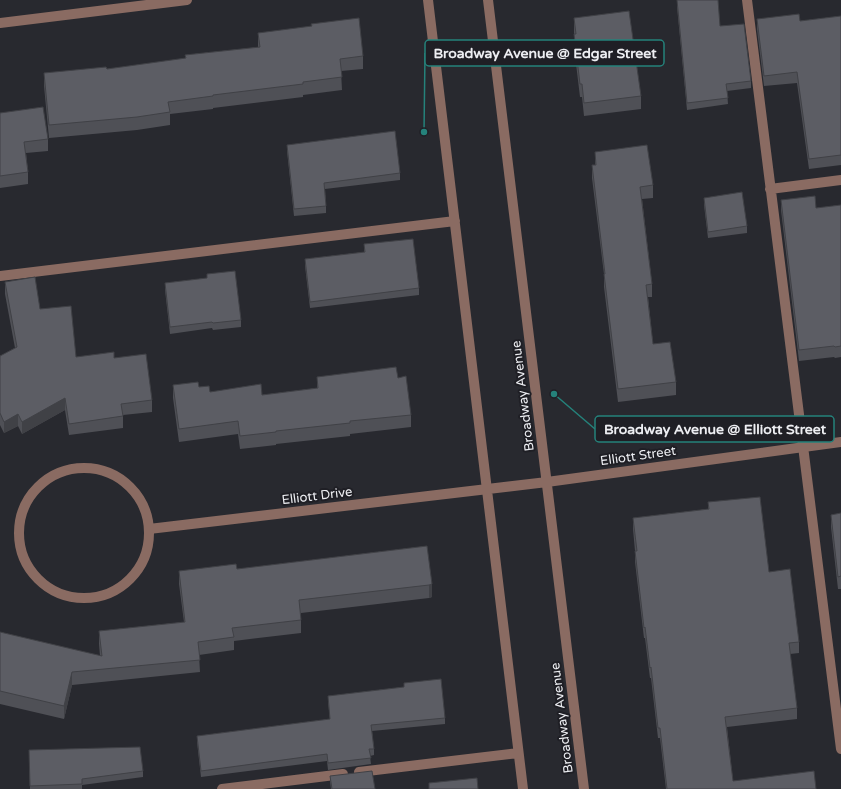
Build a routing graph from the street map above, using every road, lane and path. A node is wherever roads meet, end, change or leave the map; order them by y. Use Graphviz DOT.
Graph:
graph roads {
  1 [pos="187,0"];
  2 [pos="428,0"];
  3 [pos="488,0"];
  4 [pos="747,0"];
  5 [pos="0,23"];
  6 [pos="841,180"];
  7 [pos="770,189"];
  8 [pos="455,221"];
  9 [pos="0,276"];
  10 [pos="841,442"];
  11 [pos="803,447"];
  12 [pos="547,482"];
  13 [pos="487,489"];
  14 [pos="149,529"];
  15 [pos="837,691"];
  16 [pos="841,749"];
  17 [pos="518,753"];
  18 [pos="222,789"];
  19 [pos="522,789"];
  20 [pos="584,789"];
  1 -- 5 [label="street"];
  2 -- 8 [label="street"];
  3 -- 12 [label="street, Broadway Avenue"];
  4 -- 7 [label="street"];
  6 -- 7 [label="street"];
  7 -- 11 [label="street"];
  8 -- 9 [label="street"];
  8 -- 13 [label="street"];
  10 -- 11 [label="street, Elliott Street"];
  11 -- 12 [label="street, Elliott Street"];
  11 -- 15 [label="street"];
  12 -- 13 [label="street, Elliott Street"];
  12 -- 20 [label="street, Broadway Avenue"];
  13 -- 14 [label="street, Elliott Drive"];
  13 -- 17 [label="street"];
  14 -- 14 [label="street"];
  15 -- 16 [label="street"];
  17 -- 18 [label="street"];
  17 -- 19 [label="street"];
}
